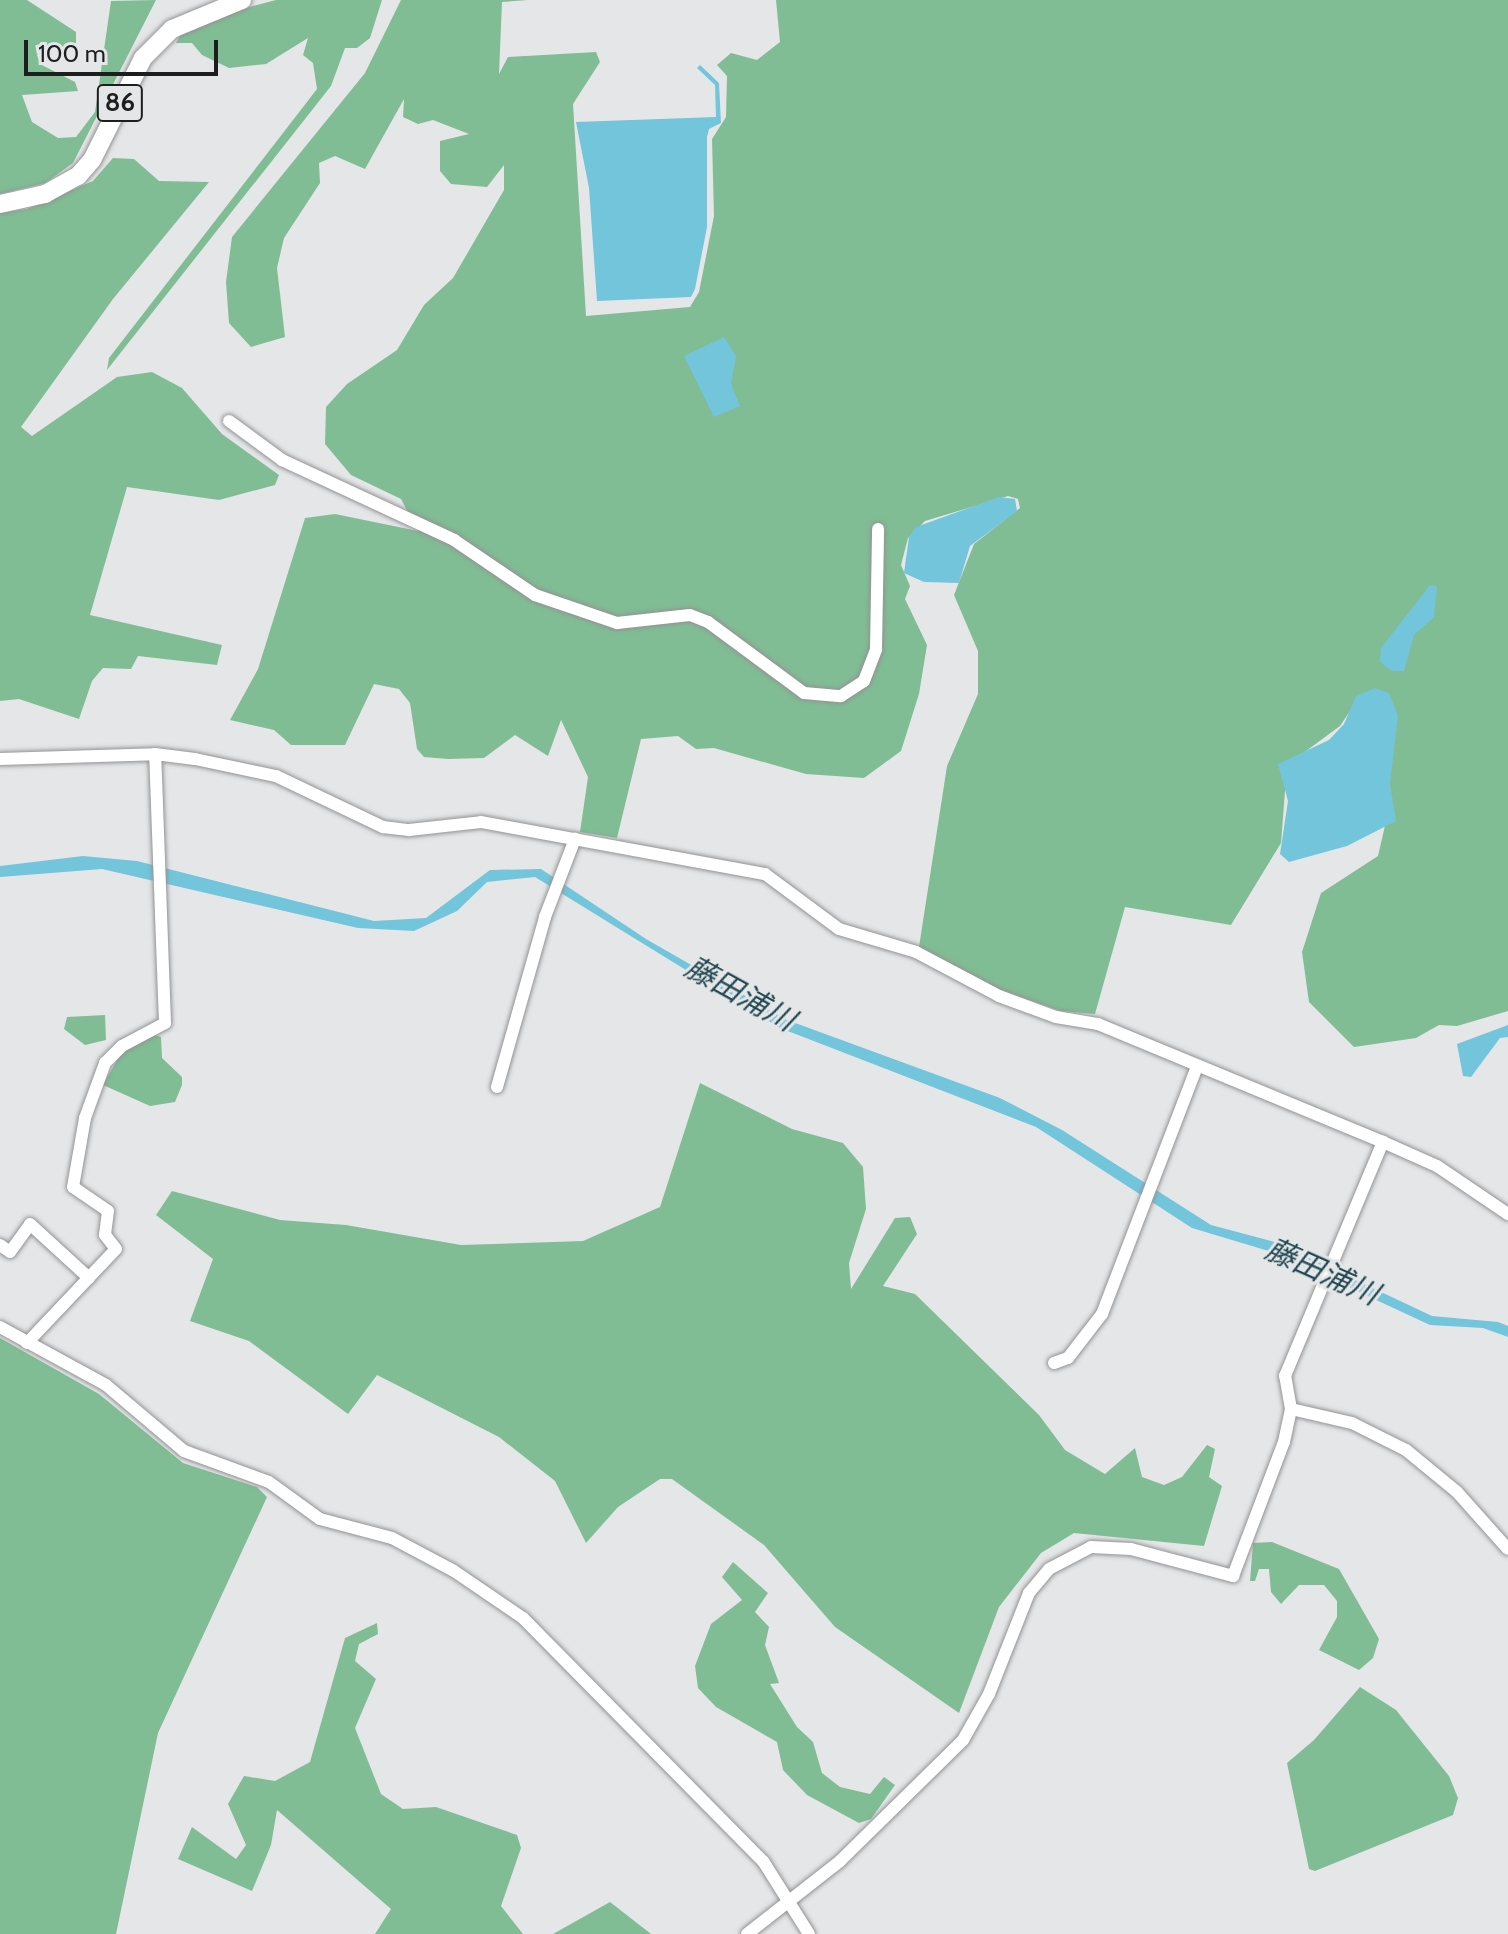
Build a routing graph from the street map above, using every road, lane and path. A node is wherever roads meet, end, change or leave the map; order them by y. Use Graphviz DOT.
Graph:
graph roads {
  1 [pos="242,0"];
  2 [pos="0,204"];
  3 [pos="229,421"];
  4 [pos="878,529"];
  5 [pos="155,754"];
  6 [pos="0,759"];
  7 [pos="575,839"];
  8 [pos="1197,1066"];
  9 [pos="497,1087"];
  10 [pos="1383,1142"];
  11 [pos="1508,1214"];
  12 [pos="0,1245"];
  13 [pos="89,1278"];
  14 [pos="0,1327"];
  15 [pos="27,1343"];
  16 [pos="1054,1363"];
  17 [pos="1291,1409"];
  18 [pos="1508,1549"];
  19 [pos="789,1900"];
  20 [pos="747,1934"];
  21 [pos="809,1934"];
  1 -- 2 [label="main road, 86"];
  3 -- 4 [label="street"];
  5 -- 6 [label="street"];
  5 -- 7 [label="street"];
  5 -- 13 [label="street"];
  7 -- 8 [label="street"];
  7 -- 9 [label="street"];
  8 -- 10 [label="street"];
  8 -- 16 [label="street"];
  10 -- 11 [label="street"];
  10 -- 17 [label="street"];
  12 -- 13 [label="street"];
  13 -- 15 [label="street"];
  14 -- 15 [label="street"];
  15 -- 19 [label="street"];
  17 -- 18 [label="street"];
  17 -- 19 [label="street"];
  19 -- 20 [label="street"];
  19 -- 21 [label="street"];
}
